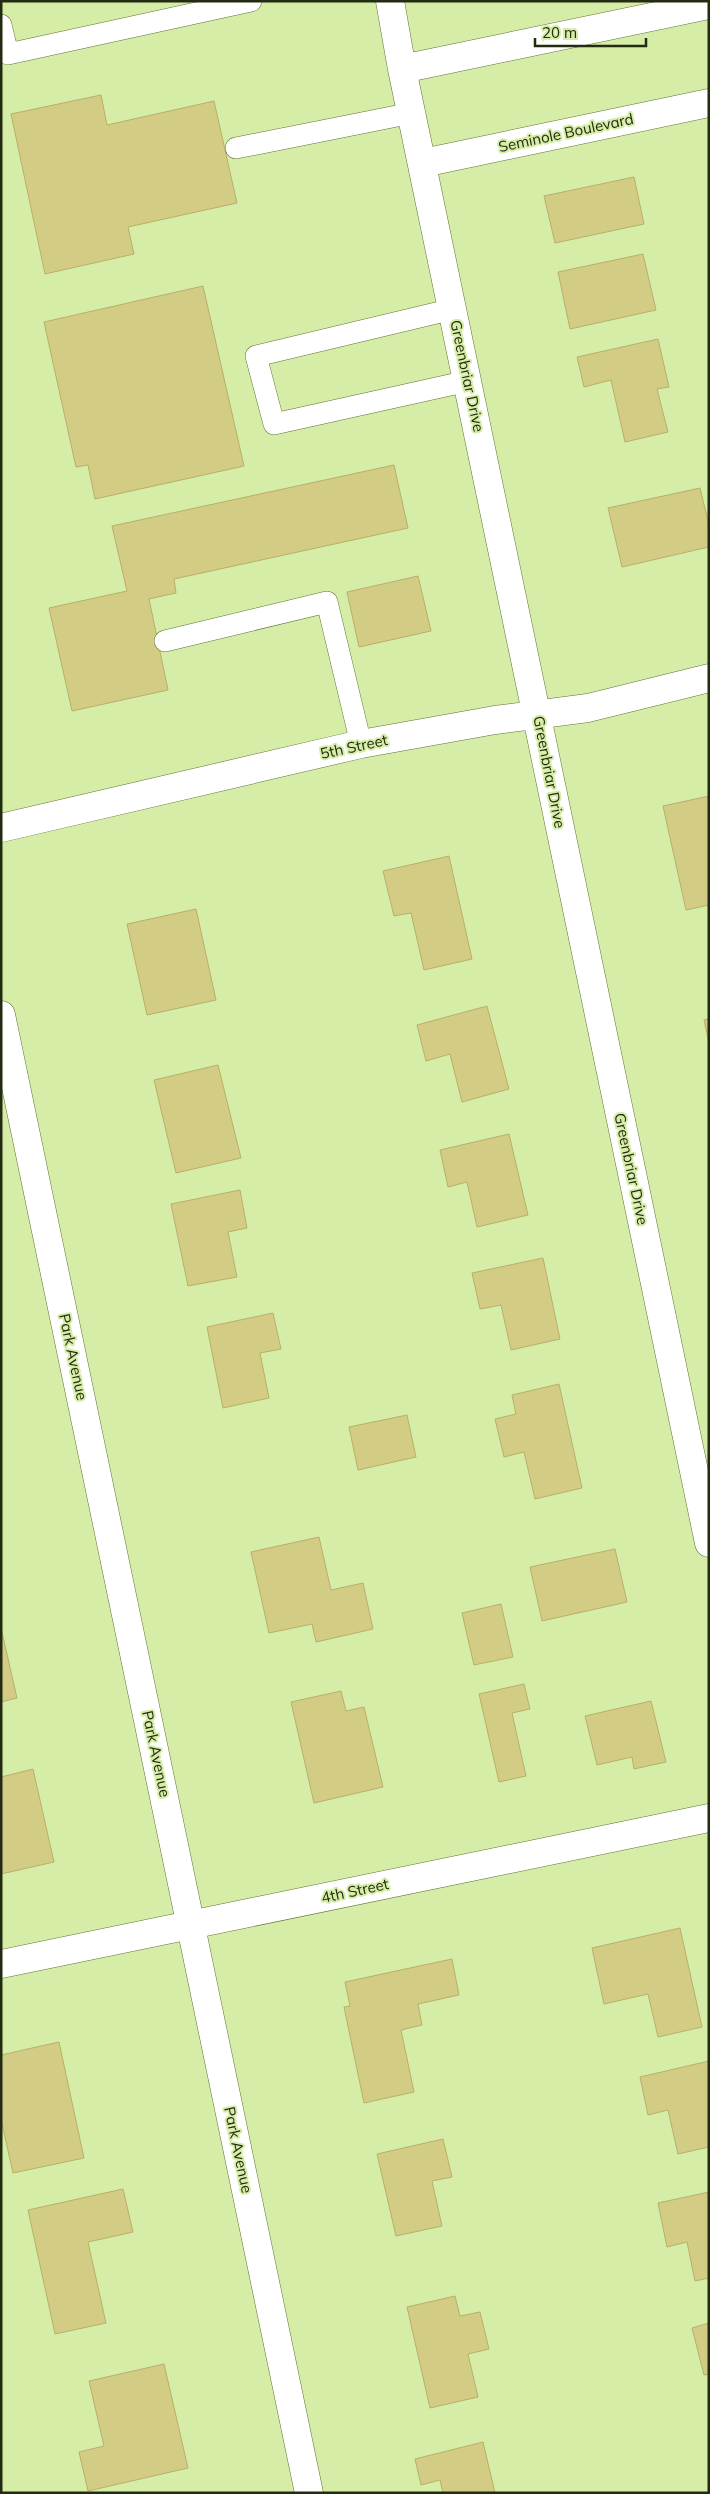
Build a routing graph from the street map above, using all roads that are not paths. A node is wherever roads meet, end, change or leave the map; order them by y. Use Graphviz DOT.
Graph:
graph roads {
  1 [pos="251,1"];
  2 [pos="390,1"];
  3 [pos="709,5"];
  4 [pos="1,25"];
  5 [pos="402,69"];
  6 [pos="709,103"];
  7 [pos="412,113"];
  8 [pos="236,148"];
  9 [pos="423,163"];
  10 [pos="453,309"];
  11 [pos="468,381"];
  12 [pos="165,641"];
  13 [pos="709,678"];
  14 [pos="538,714"];
  15 [pos="361,744"];
  16 [pos="1,828"];
  17 [pos="1,1015"];
  18 [pos="709,1543"];
  19 [pos="709,1818"];
  20 [pos="191,1925"];
  21 [pos="1,1964"];
  22 [pos="309,2493"];
  1 -- 4 [label="lane"];
  2 -- 5 [label="street, Greenbriar Drive"];
  3 -- 5 [label="street"];
  5 -- 7 [label="street, Greenbriar Drive"];
  6 -- 9 [label="street, Seminole Boulevard"];
  7 -- 8 [label="lane"];
  7 -- 9 [label="street, Greenbriar Drive"];
  9 -- 10 [label="street, Greenbriar Drive"];
  10 -- 11 [label="street, Greenbriar Drive"];
  10 -- 11 [label="lane"];
  11 -- 14 [label="street, Greenbriar Drive"];
  12 -- 15 [label="lane"];
  13 -- 14 [label="street, 5th Street"];
  14 -- 15 [label="street, 5th Street"];
  14 -- 18 [label="street, Greenbriar Drive"];
  15 -- 16 [label="street, 5th Street"];
  17 -- 20 [label="street, Park Avenue"];
  19 -- 20 [label="street, 4th Street"];
  20 -- 21 [label="street, 4th Street"];
  20 -- 22 [label="street, Park Avenue"];
}
